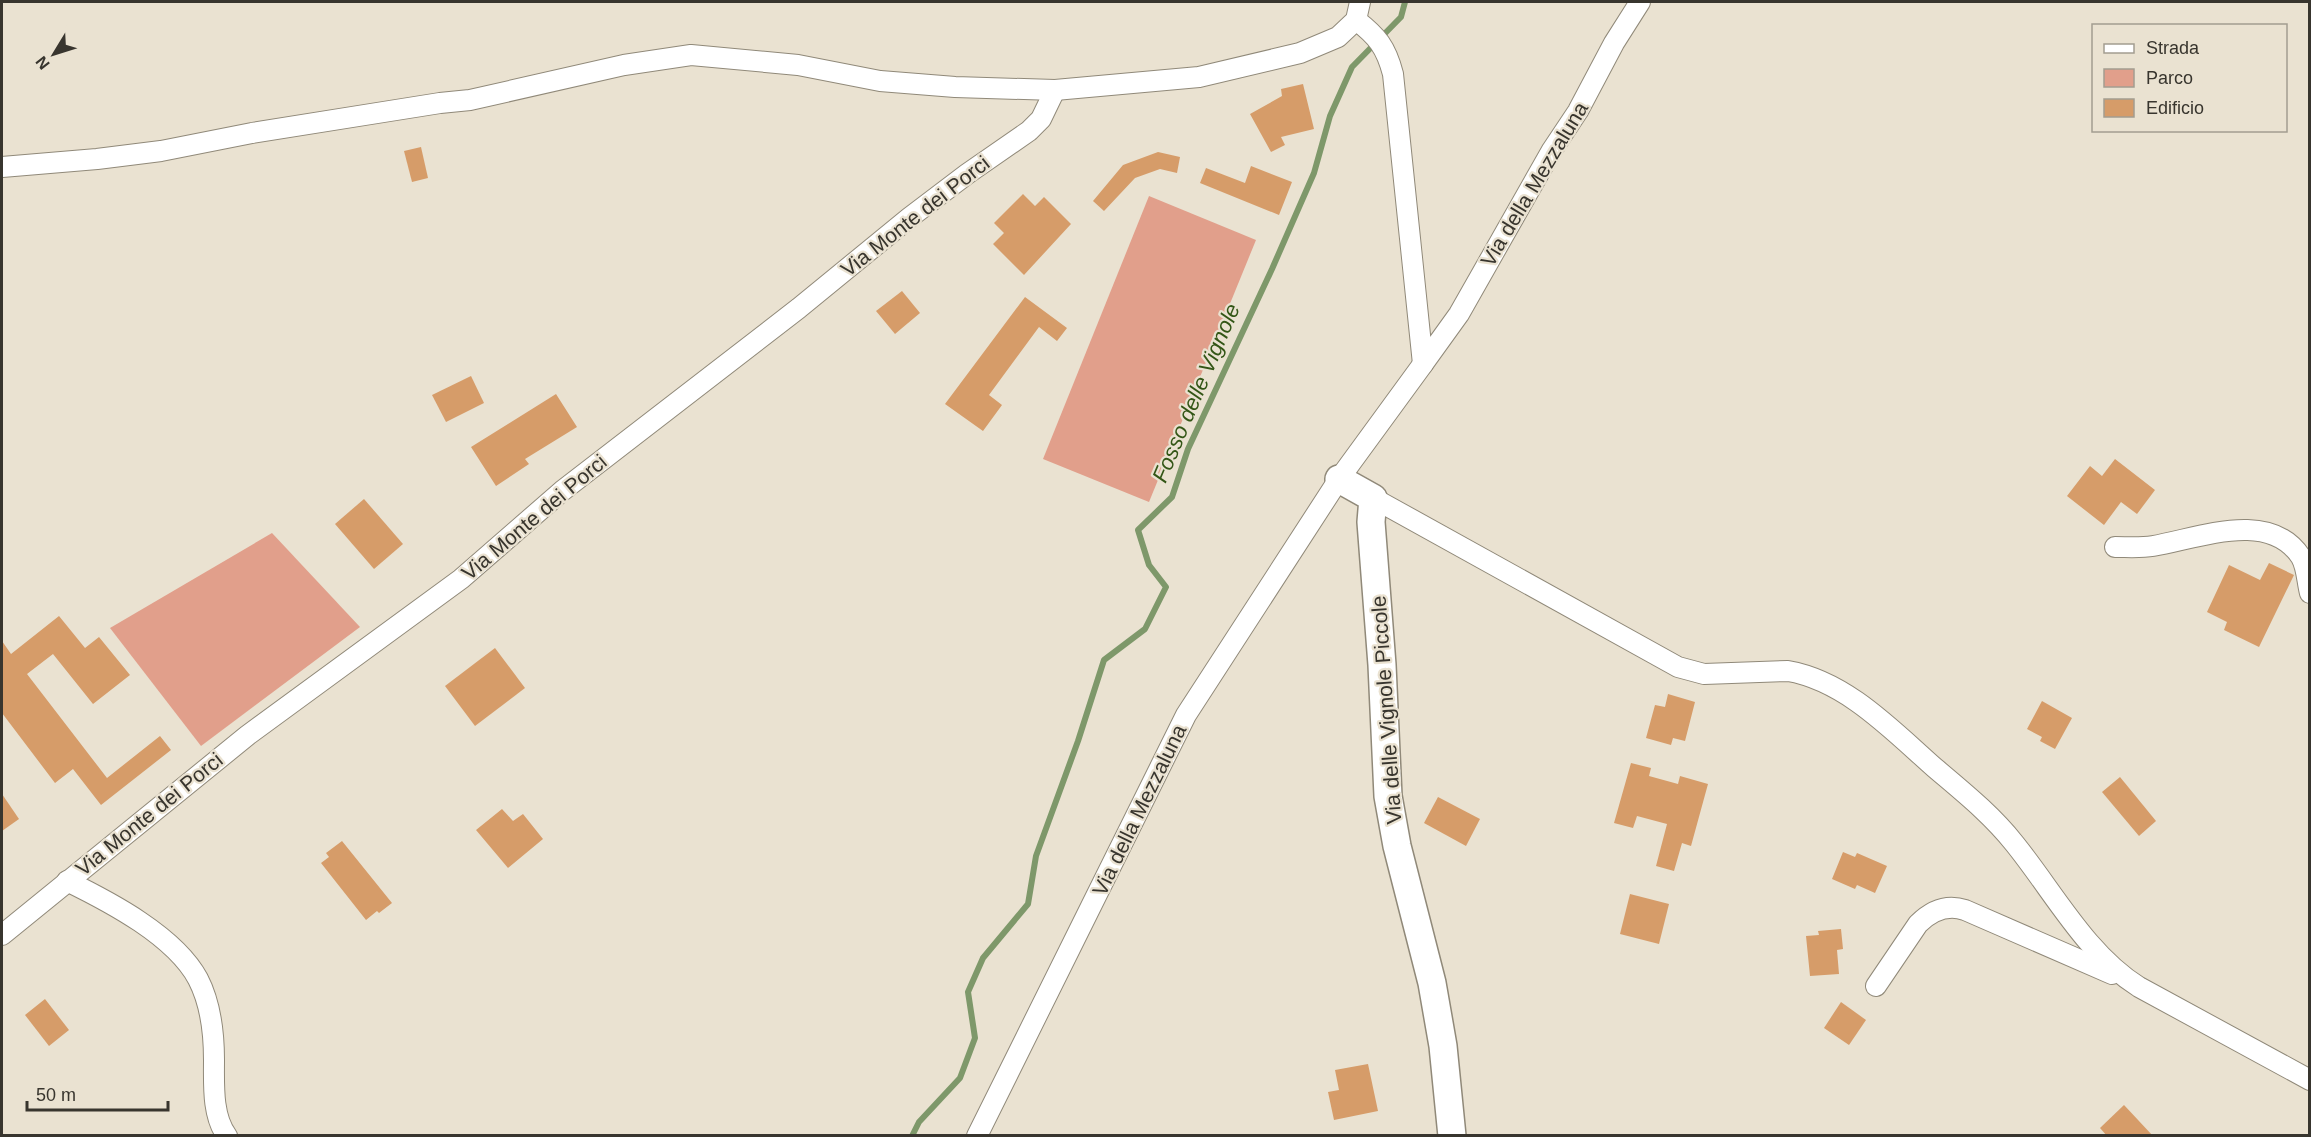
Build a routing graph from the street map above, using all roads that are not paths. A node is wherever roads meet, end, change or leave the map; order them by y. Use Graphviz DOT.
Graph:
graph roads {
  1 [pos="1640,2"];
  2 [pos="1358,11"];
  3 [pos="1055,90"];
  4 [pos="2,168"];
  5 [pos="1423,364"];
  6 [pos="1332,489"];
  7 [pos="1373,498"];
  8 [pos="2115,548"];
  9 [pos="2310,593"];
  10 [pos="67,881"];
  11 [pos="2,935"];
  12 [pos="1876,986"];
  13 [pos="2139,987"];
  14 [pos="2310,1080"];
  15 [pos="227,1136"];
  16 [pos="977,1136"];
  17 [pos="1452,1136"];
  1 -- 5 [label="street, Via della Mezzaluna"];
  2 -- 3 [label="street"];
  2 -- 5 [label="street"];
  3 -- 4 [label="street"];
  3 -- 10 [label="street, Via Monte dei Porci"];
  5 -- 6 [label="street, Via della Mezzaluna"];
  6 -- 7 [label="street"];
  6 -- 16 [label="street, Via della Mezzaluna"];
  7 -- 13 [label="street"];
  7 -- 17 [label="street, Via delle Vignole Piccole"];
  8 -- 9 [label="street"];
  10 -- 11 [label="street, Via Monte dei Porci"];
  10 -- 15 [label="street"];
  12 -- 13 [label="street"];
  13 -- 14 [label="street"];
}
